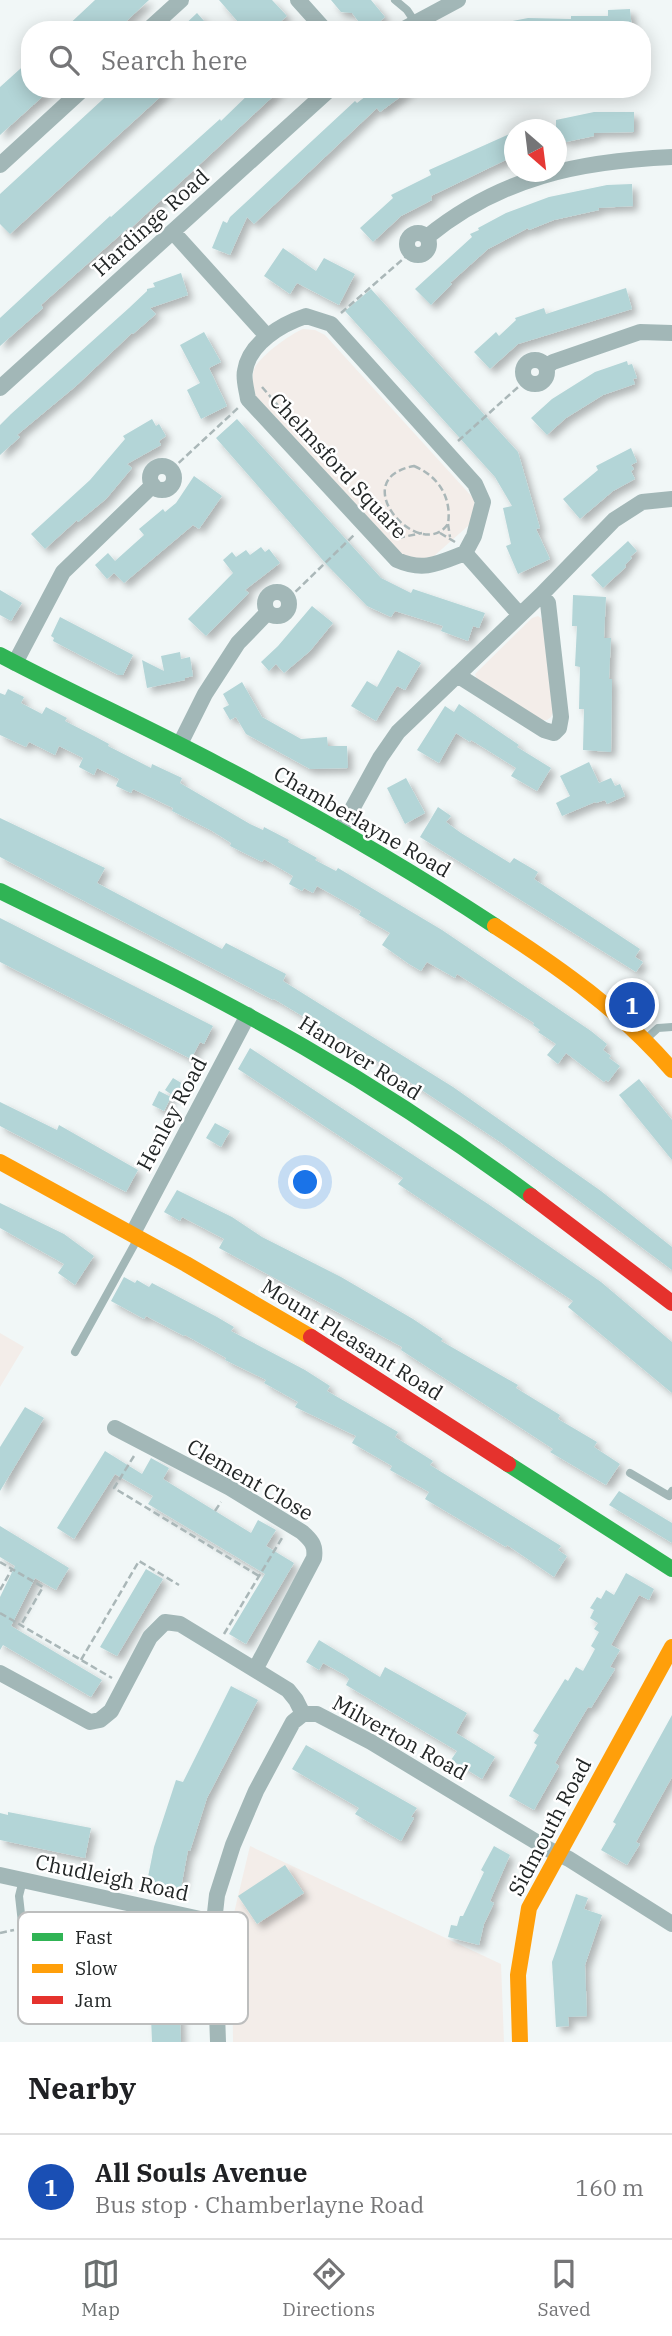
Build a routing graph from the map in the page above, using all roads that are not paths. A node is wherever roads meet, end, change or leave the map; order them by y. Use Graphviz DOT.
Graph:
graph roads {
  1 [pos="181,0"];
  2 [pos="298,0"];
  3 [pos="395,0"];
  4 [pos="458,0"];
  5 [pos="158,21"];
  6 [pos="317,21"];
  7 [pos="408,21"];
  8 [pos="418,21"];
  9 [pos="73,98"];
  10 [pos="320,98"];
  11 [pos="672,157"];
  12 [pos="0,165"];
  13 [pos="173,232"];
  14 [pos="410,253"];
  15 [pos="672,332"];
  16 [pos="267,336"];
  17 [pos="526,380"];
  18 [pos="0,388"];
  19 [pos="171,470"];
  20 [pos="672,499"];
  21 [pos="465,553"];
  22 [pos="541,595"];
  23 [pos="288,598"];
  24 [pos="520,615"];
  25 [pos="0,655"];
  26 [pos="15,663"];
  27 [pos="457,675"];
  28 [pos="180,744"];
  29 [pos="340,831"];
  30 [pos="0,891"];
  31 [pos="248,1015"];
  32 [pos="672,1027"];
  33 [pos="646,1039"];
  34 [pos="672,1070"];
  35 [pos="0,1162"];
  36 [pos="136,1235"];
  37 [pos="672,1303"];
  38 [pos="75,1352"];
  39 [pos="115,1428"];
  40 [pos="630,1474"];
  41 [pos="672,1491"];
  42 [pos="672,1569"];
  43 [pos="672,1647"];
  44 [pos="256,1668"];
  45 [pos="0,1673"];
  46 [pos="303,1714"];
  47 [pos="558,1854"];
  48 [pos="0,1875"];
  49 [pos="23,1880"];
  50 [pos="21,1912"];
  51 [pos="169,1912"];
  52 [pos="216,1912"];
  53 [pos="672,1924"];
  54 [pos="218,2024"];
  55 [pos="218,2042"];
  56 [pos="520,2042"];
  1 -- 5 [label="street"];
  2 -- 6 [label="street"];
  3 -- 7 [label="lane"];
  4 -- 8 [label="street"];
  9 -- 12 [label="street"];
  10 -- 13 [label="street, Hardinge Road"];
  11 -- 14 [label="street"];
  13 -- 16 [label="street"];
  13 -- 18 [label="street, Hardinge Road"];
  15 -- 17 [label="street"];
  16 -- 21 [label="street, Chelmsford Square"];
  16 -- 21 [label="street, Chelmsford Square"];
  19 -- 26 [label="street"];
  20 -- 22 [label="street"];
  21 -- 24 [label="street"];
  22 -- 24 [label="street"];
  22 -- 27 [label="street"];
  23 -- 28 [label="street"];
  24 -- 27 [label="street"];
  25 -- 26 [label="street, Chamberlayne Road"];
  26 -- 28 [label="street, Chamberlayne Road"];
  27 -- 29 [label="street"];
  28 -- 29 [label="street, Chamberlayne Road"];
  29 -- 33 [label="street, Chamberlayne Road"];
  30 -- 31 [label="street, Hanover Road"];
  31 -- 36 [label="street, Henley Road"];
  31 -- 37 [label="street, Hanover Road"];
  32 -- 33 [label="lane"];
  33 -- 34 [label="street, Chamberlayne Road"];
  35 -- 36 [label="street, Mount Pleasant Road"];
  36 -- 38 [label="lane"];
  36 -- 42 [label="street, Mount Pleasant Road"];
  39 -- 44 [label="street, Clement Close"];
  40 -- 41 [label="lane"];
  43 -- 47 [label="street, Sidmouth Road"];
  44 -- 45 [label="street"];
  44 -- 46 [label="street"];
  46 -- 47 [label="street, Milverton Road"];
  46 -- 52 [label="street, Milverton Road"];
  47 -- 53 [label="street, Milverton Road"];
  47 -- 56 [label="street, Sidmouth Road"];
  48 -- 49 [label="street, Chudleigh Road"];
  49 -- 50 [label="lane"];
  49 -- 51 [label="street, Chudleigh Road"];
  54 -- 55 [label="street, Milverton Road"];
}
